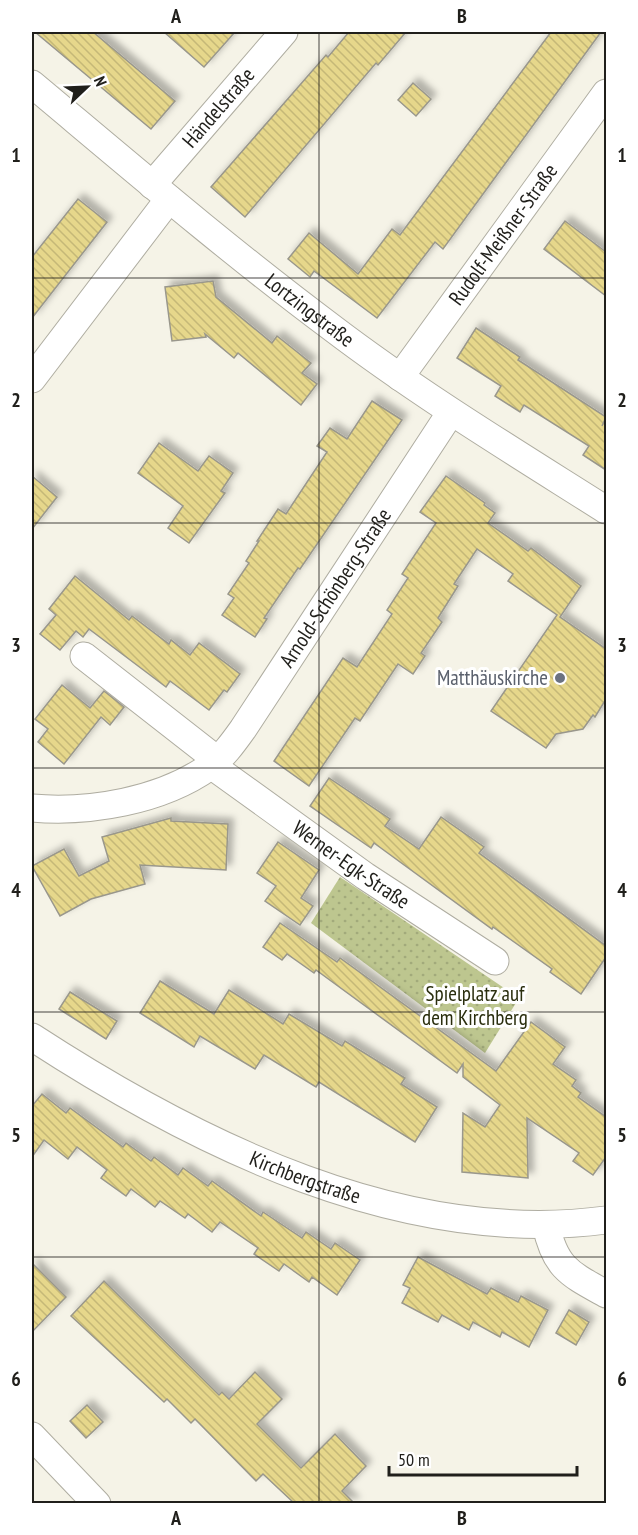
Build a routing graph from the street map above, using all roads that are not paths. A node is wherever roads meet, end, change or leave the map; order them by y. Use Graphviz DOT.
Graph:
graph roads {
  1 [pos="284,32"];
  2 [pos="32,84"];
  3 [pos="606,93"];
  4 [pos="161,192"];
  5 [pos="400,377"];
  6 [pos="32,379"];
  7 [pos="451,412"];
  8 [pos="606,510"];
  9 [pos="84,656"];
  10 [pos="214,763"];
  11 [pos="32,808"];
  12 [pos="495,961"];
  13 [pos="32,1037"];
  14 [pos="606,1220"];
  15 [pos="546,1225"];
  16 [pos="606,1294"];
  17 [pos="32,1436"];
  18 [pos="97,1503"];
  1 -- 4 [label="street, Händelstraße"];
  2 -- 4 [label="street, Lortzingstraße"];
  3 -- 5 [label="street, Rudolf-Meißner-Straße"];
  4 -- 5 [label="street, Lortzingstraße"];
  4 -- 6 [label="street, Händelstraße"];
  5 -- 7 [label="street, Lortzingstraße"];
  7 -- 8 [label="street, Lortzingstraße"];
  7 -- 10 [label="street, Arnold-Schönberg-Straße"];
  9 -- 10 [label="street"];
  10 -- 11 [label="street, Arnold-Schönberg-Straße"];
  10 -- 12 [label="street, Werner-Egk-Straße"];
  13 -- 15 [label="street, Kirchbergstraße"];
  14 -- 15 [label="street, Kirchbergstraße"];
  15 -- 16 [label="street"];
  17 -- 18 [label="street"];
}
